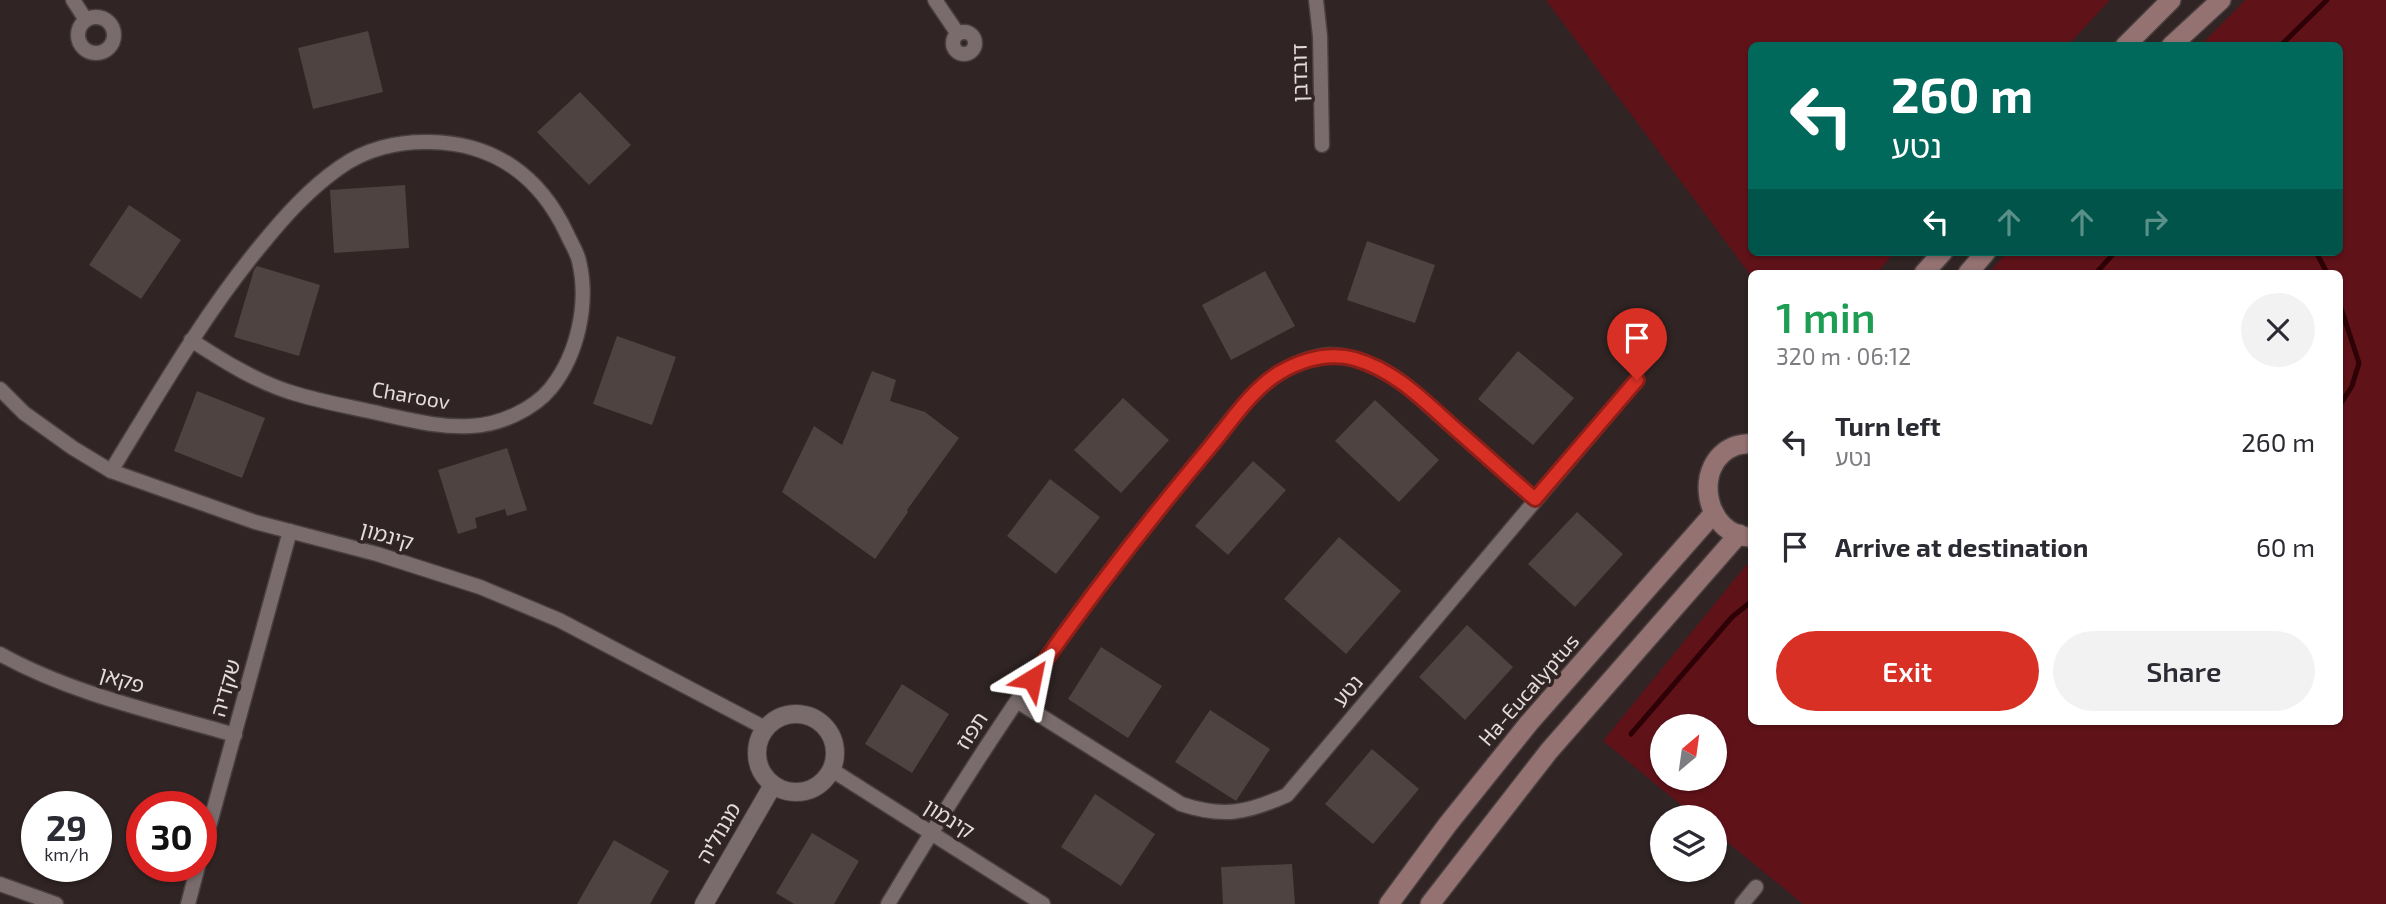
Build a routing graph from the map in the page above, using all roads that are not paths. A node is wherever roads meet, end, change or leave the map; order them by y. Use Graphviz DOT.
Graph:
graph roads {
  1 [pos="73,0"];
  2 [pos="935,0"];
  3 [pos="1316,0"];
  4 [pos="2171,0"];
  5 [pos="2221,0"];
  6 [pos="86,20"];
  7 [pos="958,34"];
  8 [pos="2130,42"];
  9 [pos="2175,42"];
  10 [pos="1322,145"];
  11 [pos="1939,256"];
  12 [pos="1983,256"];
  13 [pos="1927,270"];
  14 [pos="1971,270"];
  15 [pos="191,340"];
  16 [pos="1637,380"];
  17 [pos="0,389"];
  18 [pos="1748,444"];
  19 [pos="111,471"];
  20 [pos="1535,499"];
  21 [pos="1714,513"];
  22 [pos="290,531"];
  23 [pos="1745,536"];
  24 [pos="0,654"];
  25 [pos="1017,701"];
  26 [pos="765,727"];
  27 [pos="235,735"];
  28 [pos="832,770"];
  29 [pos="773,785"];
  30 [pos="217,799"];
  31 [pos="931,832"];
  32 [pos="194,882"];
  33 [pos="0,884"];
  34 [pos="1756,887"];
  35 [pos="56,904"];
  36 [pos="188,904"];
  37 [pos="704,904"];
  38 [pos="888,904"];
  39 [pos="1043,904"];
  40 [pos="1389,904"];
  41 [pos="1430,904"];
  42 [pos="1742,904"];
  1 -- 6 [label="street"];
  2 -- 7 [label="street"];
  3 -- 10 [label="street, דובדבן"];
  4 -- 8 [label="main road"];
  5 -- 9 [label="main road"];
  11 -- 13 [label="main road"];
  12 -- 14 [label="main road"];
  15 -- 15 [label="street, Charoov"];
  15 -- 19 [label="street, Charoov"];
  16 -- 20 [label="street, נטע"];
  17 -- 19 [label="street, קינמון"];
  18 -- 21 [label="main road"];
  19 -- 22 [label="street, קינמון"];
  20 -- 25 [label="street, נטע"];
  20 -- 25 [label="street, תפוז"];
  21 -- 23 [label="main road"];
  21 -- 40 [label="main road, Ha-Eucalyptus"];
  22 -- 26 [label="street, קינמון"];
  22 -- 27 [label="street, שקדיה"];
  23 -- 41 [label="main road"];
  24 -- 27 [label="street, פקאן"];
  25 -- 31 [label="street, תפוז"];
  26 -- 28 [label="street"];
  26 -- 29 [label="street"];
  27 -- 30 [label="street, שקדיה"];
  28 -- 29 [label="street"];
  28 -- 31 [label="street, קינמון"];
  29 -- 37 [label="street, מגנוליה"];
  31 -- 38 [label="street, תפוז"];
  31 -- 39 [label="street, קינמון"];
  32 -- 36 [label="street"];
  33 -- 35 [label="street"];
  34 -- 42 [label="street"];
}
